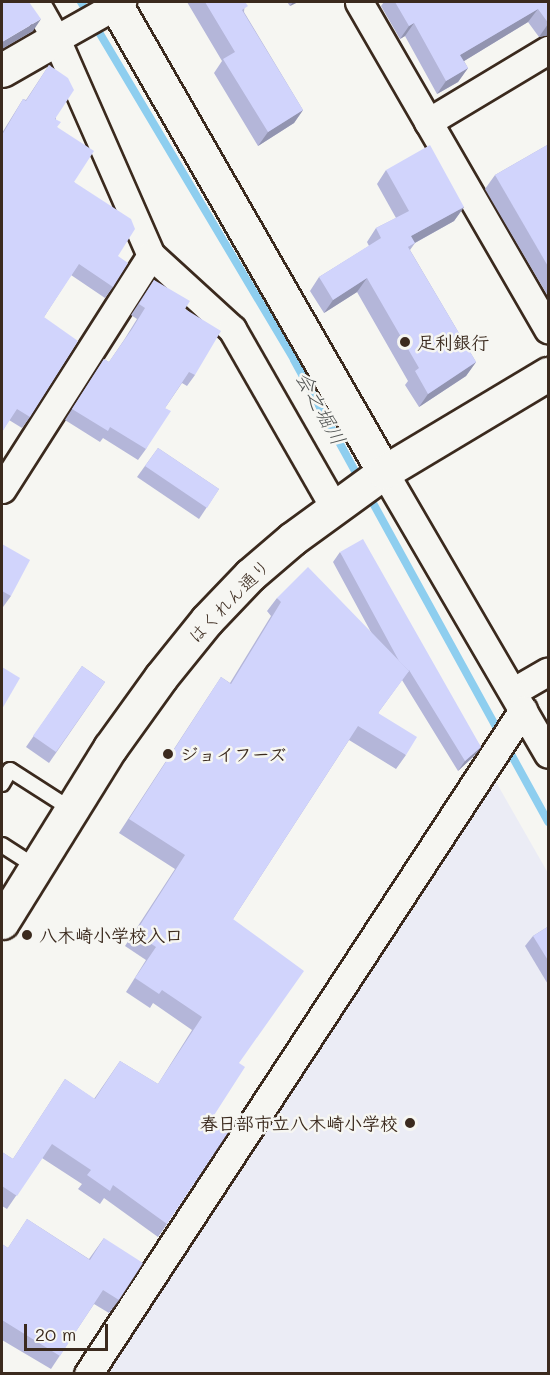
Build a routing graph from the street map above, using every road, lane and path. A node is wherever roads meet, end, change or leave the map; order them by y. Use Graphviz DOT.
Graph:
graph roads {
  1 [pos="35,2"];
  2 [pos="359,2"];
  3 [pos="114,5"];
  4 [pos="66,34"];
  5 [pos="549,50"];
  6 [pos="2,70"];
  7 [pos="428,122"];
  8 [pos="151,255"];
  9 [pos="549,329"];
  10 [pos="549,374"];
  11 [pos="380,475"];
  12 [pos="2,489"];
  13 [pos="340,503"];
  14 [pos="549,671"];
  15 [pos="518,707"];
  16 [pos="549,754"];
  17 [pos="2,784"];
  18 [pos="71,809"];
  19 [pos="2,845"];
  20 [pos="36,867"];
  21 [pos="2,922"];
  22 [pos="88,1374"];
  1 -- 4 [label="street"];
  2 -- 7 [label="street"];
  3 -- 4 [label="street"];
  3 -- 11 [label="street"];
  4 -- 6 [label="street"];
  4 -- 8 [label="street"];
  5 -- 7 [label="street"];
  7 -- 9 [label="street"];
  8 -- 12 [label="street"];
  8 -- 13 [label="street"];
  10 -- 11 [label="street, はくれん通り"];
  11 -- 13 [label="street, はくれん通り"];
  11 -- 15 [label="street"];
  13 -- 18 [label="street, はくれん通り"];
  14 -- 15 [label="street"];
  15 -- 16 [label="street"];
  15 -- 22 [label="street"];
  17 -- 18 [label="lane"];
  18 -- 20 [label="street, はくれん通り"];
  19 -- 20 [label="lane"];
  20 -- 21 [label="street, はくれん通り"];
}
